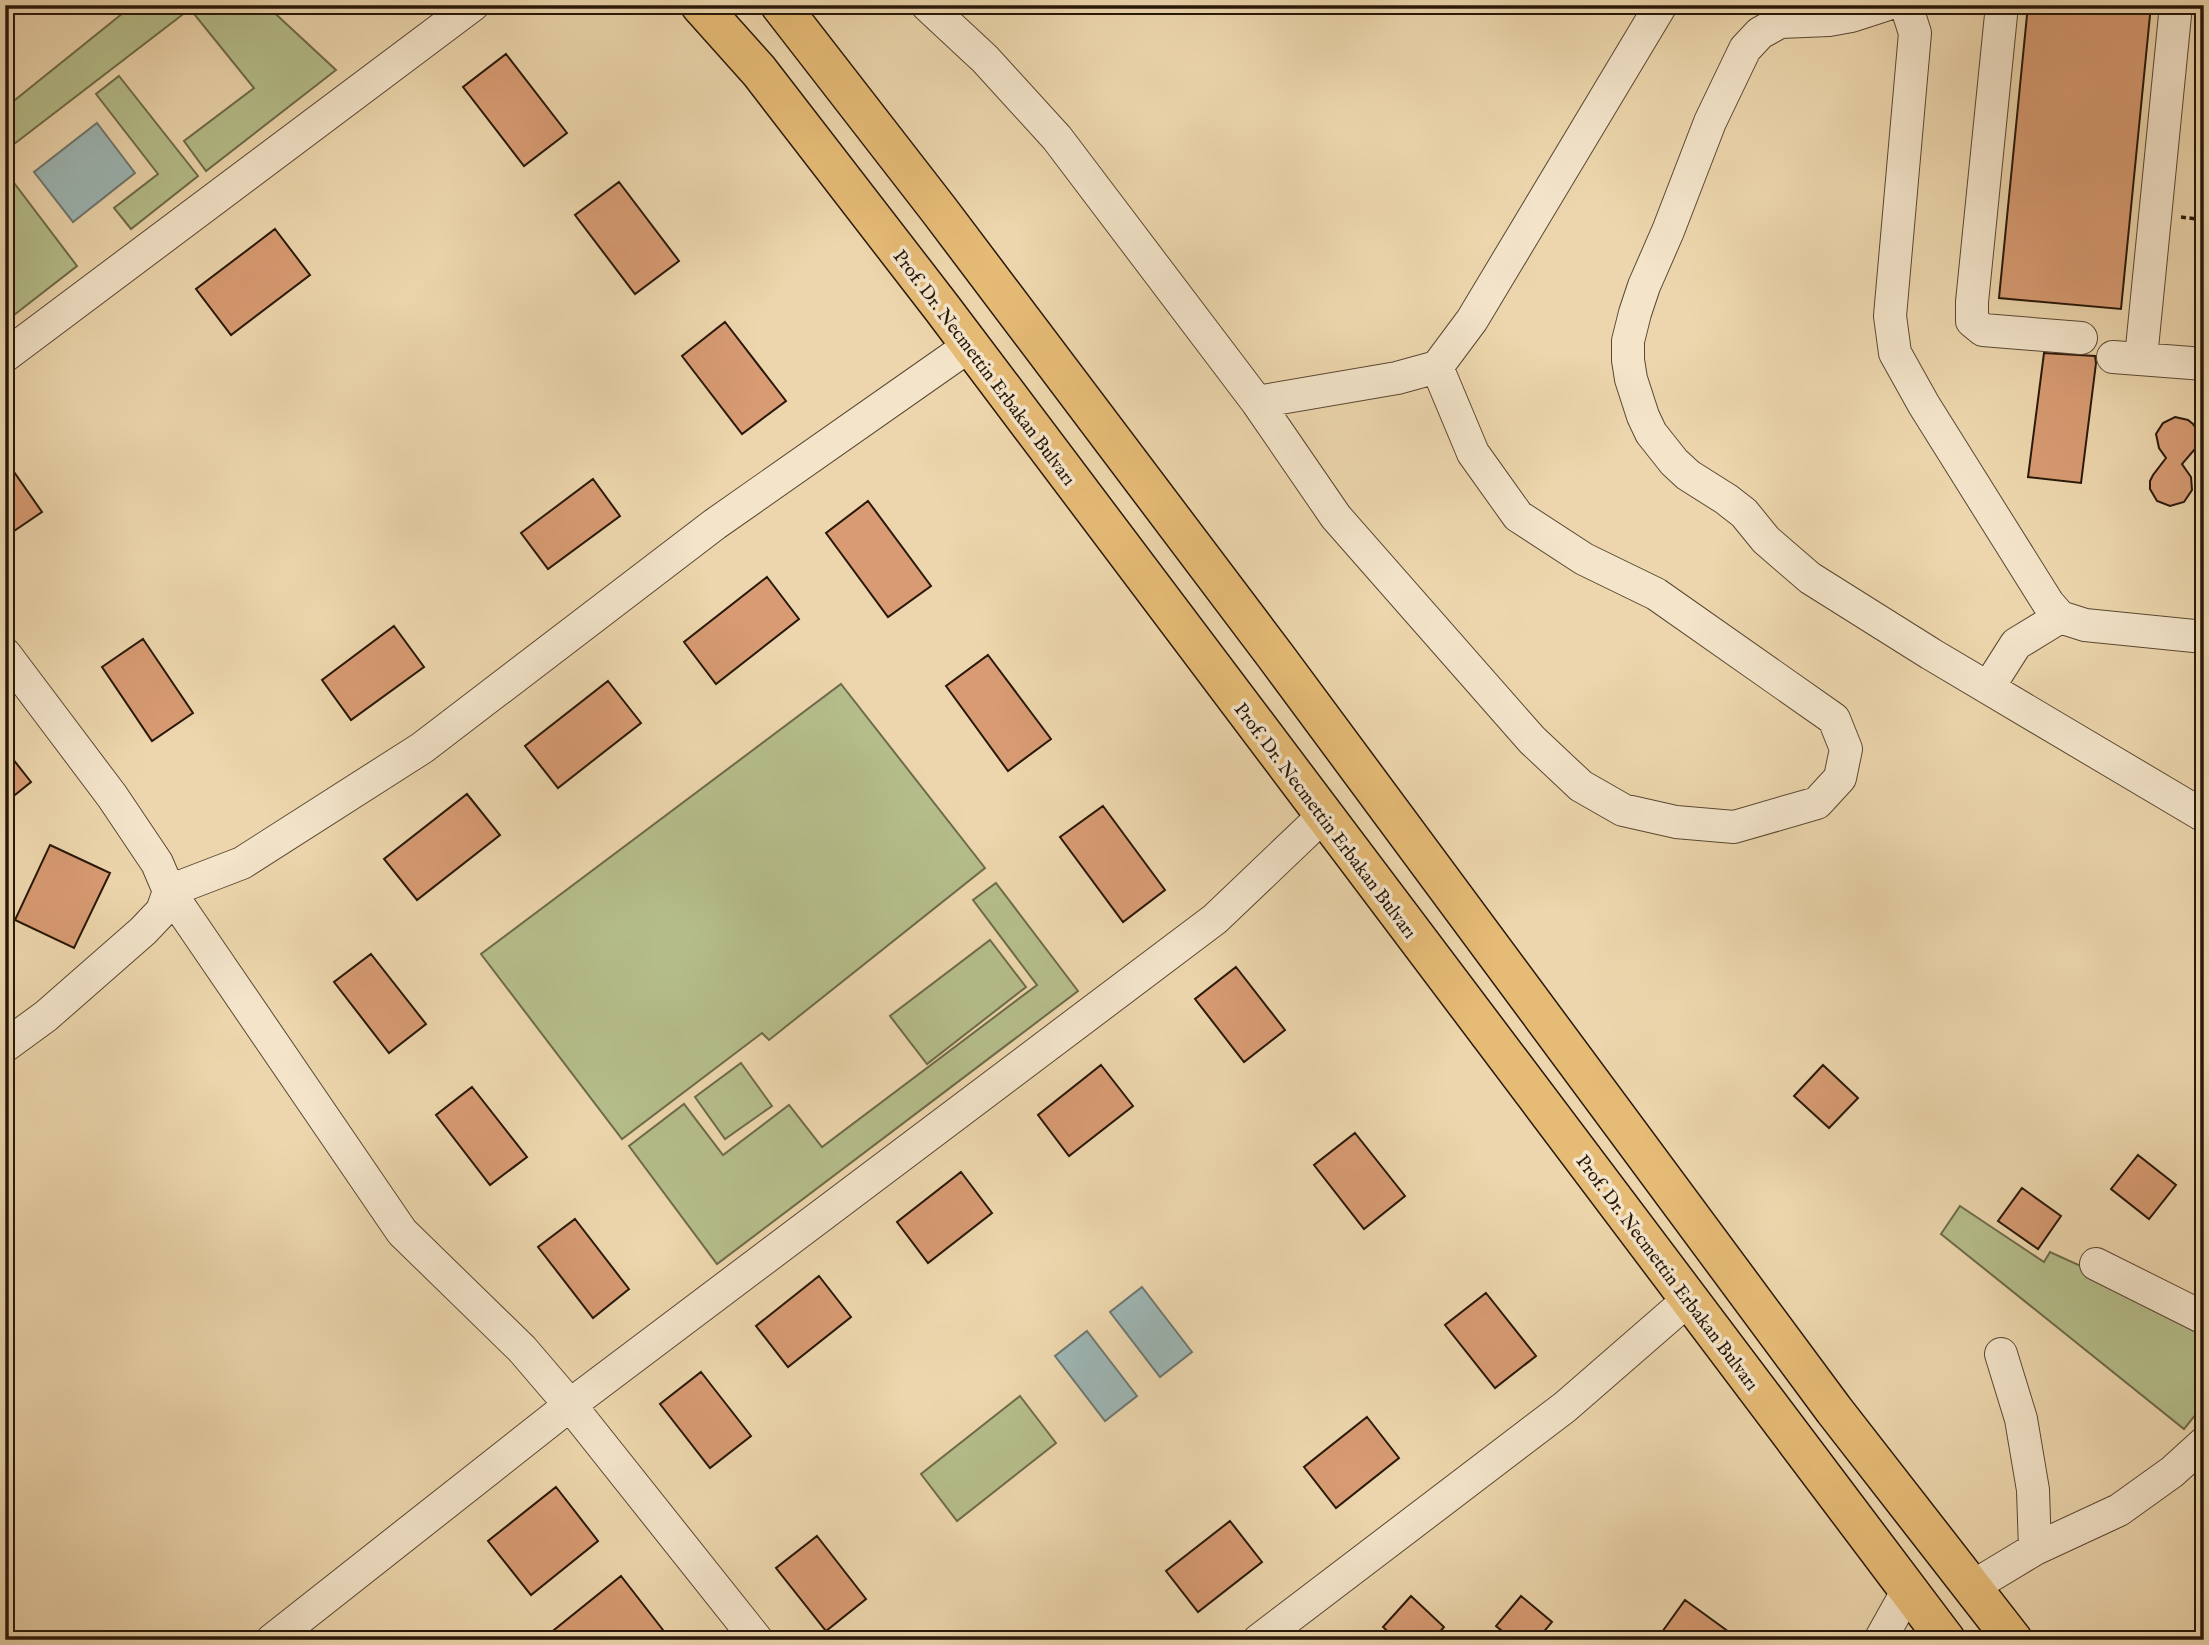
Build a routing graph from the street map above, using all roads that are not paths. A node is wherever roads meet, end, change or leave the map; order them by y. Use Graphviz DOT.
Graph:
graph roads {
  1 [pos="473,5"];
  2 [pos="700,5"];
  3 [pos="780,5"];
  4 [pos="927,5"];
  5 [pos="1661,5"];
  6 [pos="1885,5"];
  7 [pos="1906,5"];
  8 [pos="2002,5"];
  9 [pos="2176,5"];
  10 [pos="2081,338"];
  11 [pos="970,346"];
  12 [pos="5,356"];
  13 [pos="2204,364"];
  14 [pos="1437,367"];
  15 [pos="1257,402"];
  16 [pos="2060,617"];
  17 [pos="2204,637"];
  18 [pos="5,654"];
  19 [pos="1988,688"];
  20 [pos="1323,816"];
  21 [pos="2204,816"];
  22 [pos="169,891"];
  23 [pos="5,1046"];
  24 [pos="2096,1264"];
  25 [pos="1688,1300"];
  26 [pos="2204,1318"];
  27 [pos="2001,1354"];
  28 [pos="570,1405"];
  29 [pos="2204,1443"];
  30 [pos="2035,1549"];
  31 [pos="1972,1587"];
  32 [pos="1908,1590"];
  33 [pos="272,1640"];
  34 [pos="757,1640"];
  35 [pos="1259,1640"];
  36 [pos="1880,1640"];
  37 [pos="1946,1640"];
  38 [pos="2013,1640"];
  1 -- 12 [label="street"];
  2 -- 11 [label="main road, Prof. Dr. Necmettin Erbakan Bulvarı"];
  3 -- 31 [label="main road"];
  4 -- 15 [label="street"];
  5 -- 14 [label="street"];
  6 -- 19 [label="street"];
  7 -- 16 [label="street"];
  8 -- 10 [label="street"];
  9 -- 13 [label="street"];
  11 -- 20 [label="main road, Prof. Dr. Necmettin Erbakan Bulvarı"];
  11 -- 22 [label="street"];
  14 -- 15 [label="street"];
  14 -- 15 [label="street"];
  16 -- 17 [label="street"];
  16 -- 19 [label="street"];
  18 -- 22 [label="street"];
  19 -- 21 [label="street"];
  20 -- 25 [label="main road, Prof. Dr. Necmettin Erbakan Bulvarı"];
  20 -- 28 [label="street"];
  22 -- 23 [label="street"];
  22 -- 28 [label="street"];
  24 -- 26 [label="street"];
  25 -- 32 [label="main road, Prof. Dr. Necmettin Erbakan Bulvarı"];
  25 -- 35 [label="street"];
  27 -- 30 [label="street"];
  28 -- 33 [label="street"];
  28 -- 34 [label="street"];
  29 -- 30 [label="street"];
  30 -- 31 [label="street"];
  31 -- 38 [label="main road"];
  32 -- 36 [label="street"];
  32 -- 37 [label="main road, Prof. Dr. Necmettin Erbakan Bulvarı"];
}
